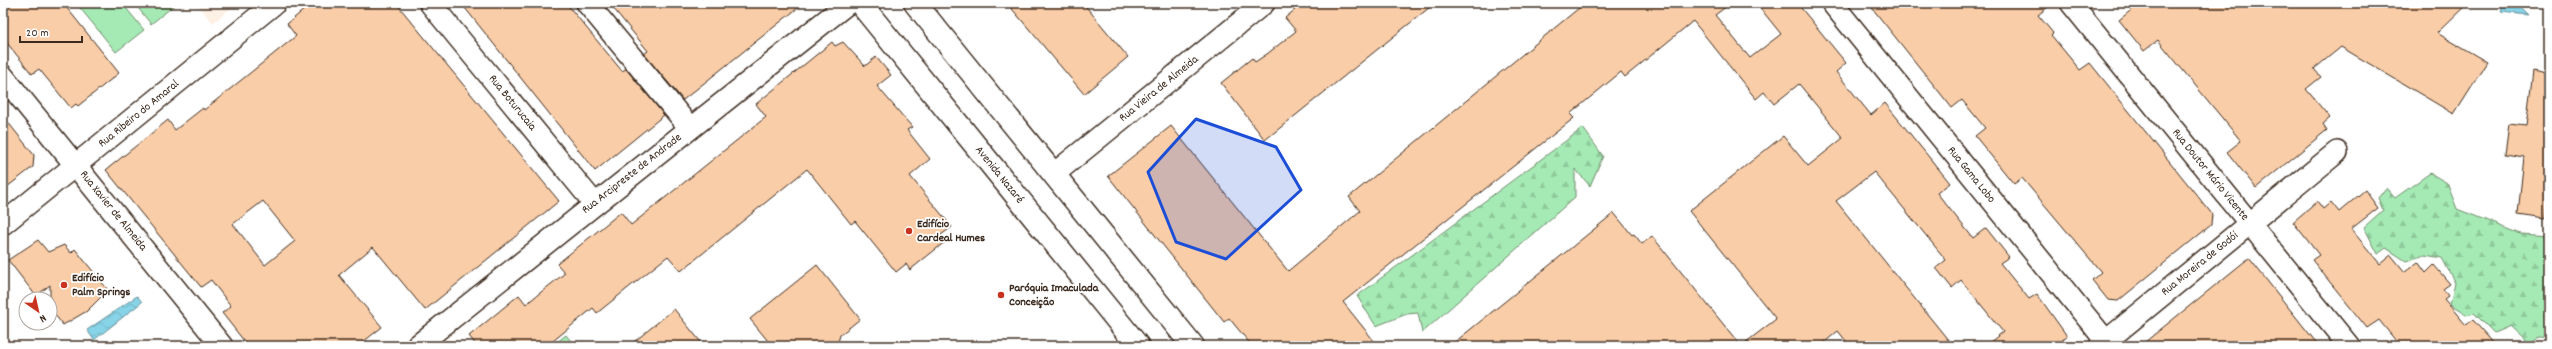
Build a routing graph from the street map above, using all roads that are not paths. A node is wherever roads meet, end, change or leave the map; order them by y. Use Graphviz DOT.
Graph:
graph roads {
  1 [pos="275,3"];
  2 [pos="430,3"];
  3 [pos="587,3"];
  4 [pos="848,3"];
  5 [pos="860,3"];
  6 [pos="915,3"];
  7 [pos="1264,3"];
  8 [pos="1832,3"];
  9 [pos="2071,3"];
  10 [pos="3,76"];
  11 [pos="690,128"];
  12 [pos="2337,152"];
  13 [pos="76,165"];
  14 [pos="1054,174"];
  15 [pos="594,203"];
  16 [pos="3,224"];
  17 [pos="2250,224"];
  18 [pos="2105,344"];
  19 [pos="222,346"];
  20 [pos="417,346"];
  21 [pos="1138,346"];
  22 [pos="1193,346"];
  23 [pos="2349,346"];
  1 -- 13 [label="street, Rua Ribeiro do Amaral"];
  2 -- 15 [label="street, Rua Boturucaia"];
  3 -- 11 [label="street"];
  4 -- 11 [label="street, Rua Arcipreste de Andrade"];
  5 -- 21 [label="main road, Avenida Nazaré"];
  6 -- 14 [label="main road"];
  7 -- 14 [label="street, Rua Vieira de Almeida"];
  8 -- 18 [label="street, Rua Gama Lobo"];
  9 -- 17 [label="street, Rua Doutor Mário Vicente"];
  10 -- 13 [label="street, Rua Xavier de Almeida"];
  11 -- 15 [label="street, Rua Arcipreste de Andrade"];
  12 -- 17 [label="street, Rua Moreira de Godói"];
  13 -- 16 [label="street, Rua Ribeiro do Amaral"];
  13 -- 19 [label="street, Rua Xavier de Almeida"];
  14 -- 22 [label="main road"];
  15 -- 20 [label="street, Rua Arcipreste de Andrade"];
  17 -- 18 [label="street, Rua Moreira de Godói"];
  17 -- 23 [label="street, Rua Doutor Mário Vicente"];
}
